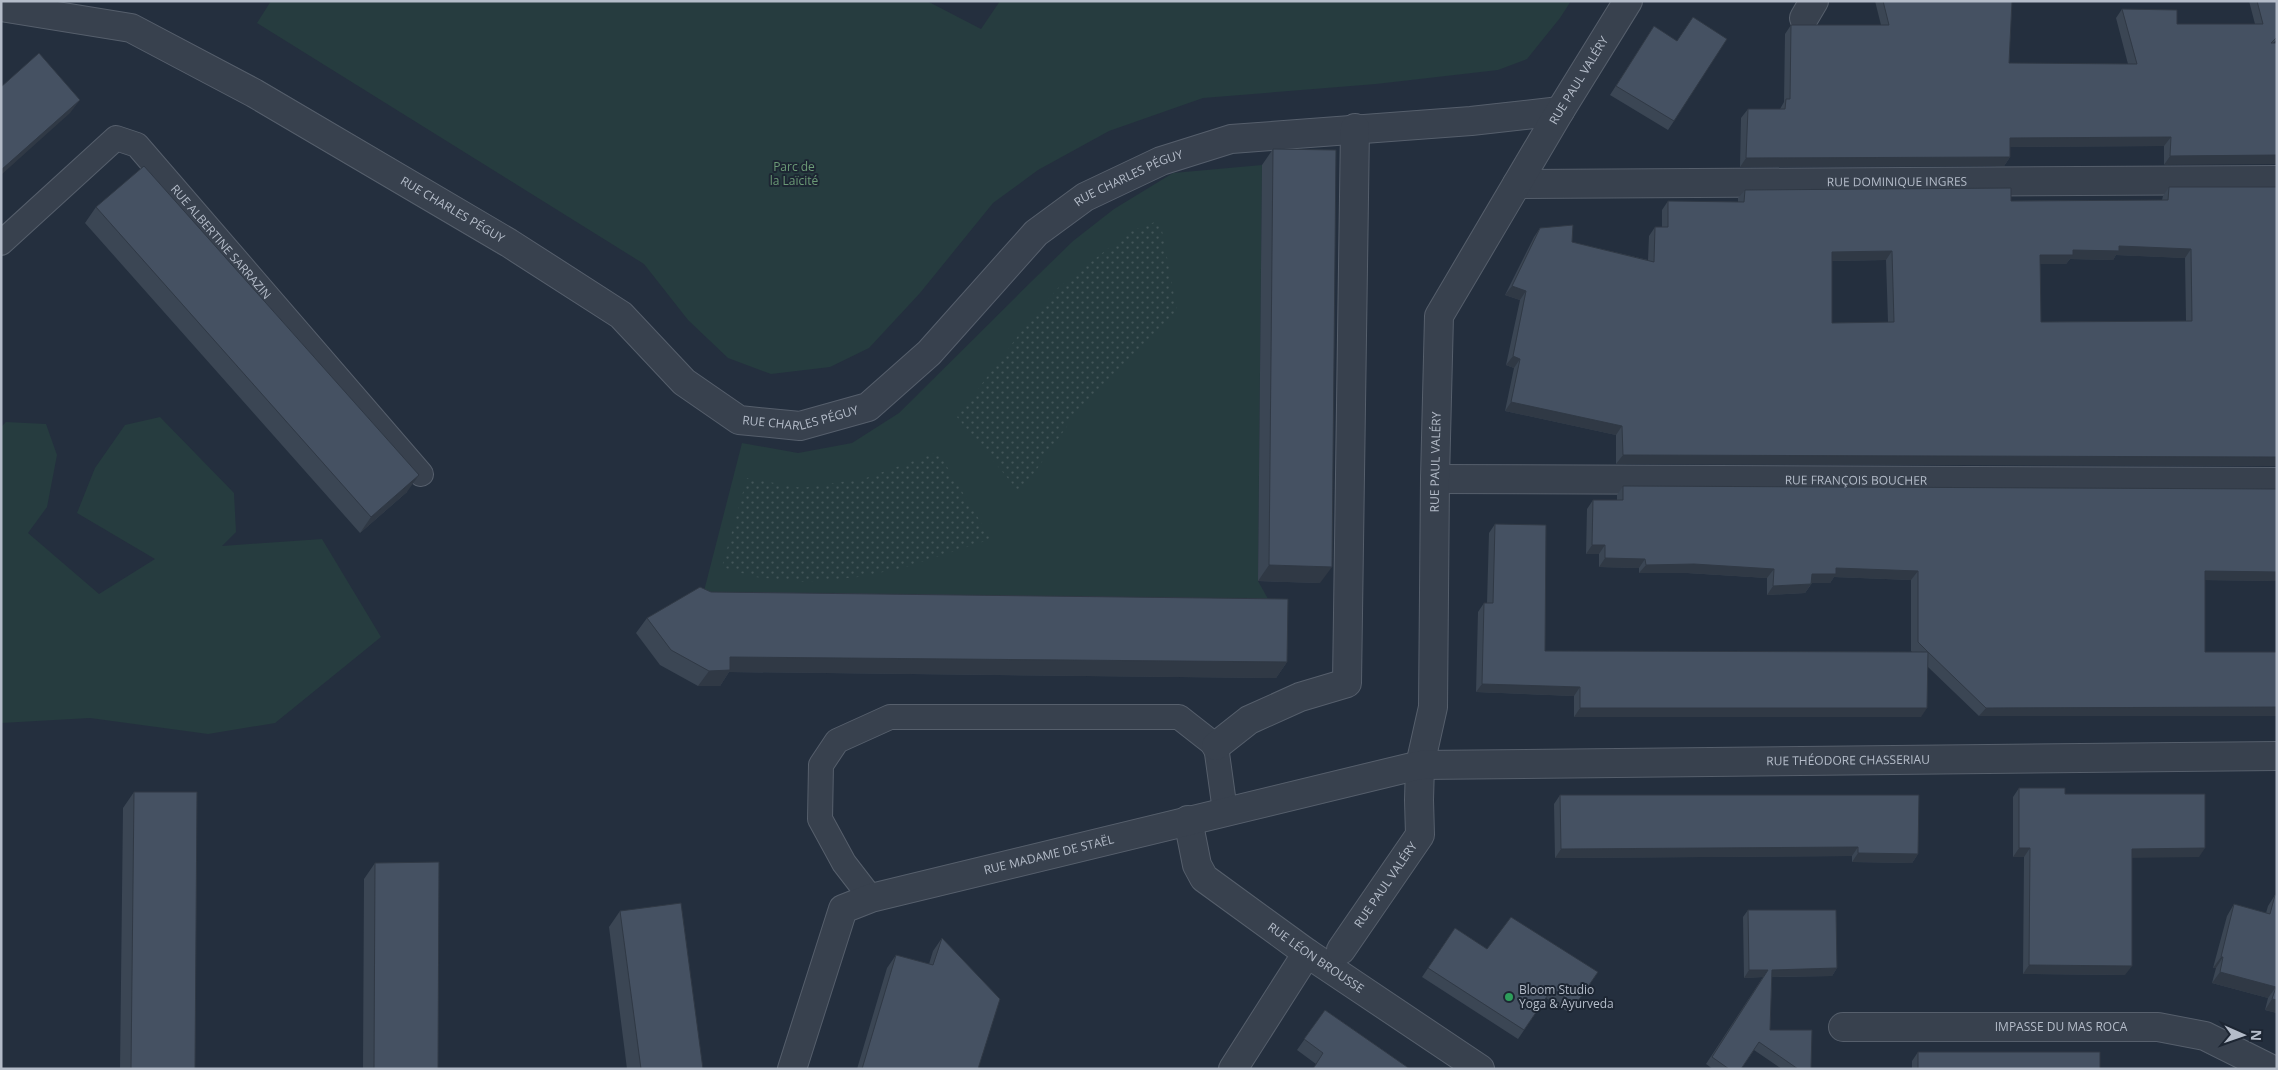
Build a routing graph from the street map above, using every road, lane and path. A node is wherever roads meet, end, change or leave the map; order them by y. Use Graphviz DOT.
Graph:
graph roads {
  1 [pos="1628,1"];
  2 [pos="1,7"];
  3 [pos="1560,110"];
  4 [pos="1355,128"];
  5 [pos="2277,180"];
  6 [pos="1517,184"];
  7 [pos="1,243"];
  8 [pos="421,474"];
  9 [pos="1435,479"];
  10 [pos="2277,482"];
  11 [pos="1216,746"];
  12 [pos="2277,756"];
  13 [pos="1420,765"];
  14 [pos="1225,811"];
  15 [pos="1188,820"];
  16 [pos="870,898"];
  17 [pos="1341,950"];
  18 [pos="1307,953"];
  19 [pos="1843,1028"];
  20 [pos="792,1069"];
  21 [pos="1232,1069"];
  22 [pos="1480,1069"];
  23 [pos="2271,1069"];
  1 -- 3 [label="street, RUE PAUL VALÉRY"];
  2 -- 4 [label="street, RUE CHARLES PÉGUY"];
  3 -- 4 [label="street, RUE CHARLES PÉGUY"];
  3 -- 6 [label="street, RUE PAUL VALÉRY"];
  4 -- 11 [label="street"];
  5 -- 6 [label="street, RUE DOMINIQUE INGRES"];
  6 -- 9 [label="street, RUE PAUL VALÉRY"];
  7 -- 8 [label="lane, RUE ALBERTINE SARRAZIN"];
  9 -- 10 [label="street, RUE FRANÇOIS BOUCHER"];
  9 -- 13 [label="street, RUE PAUL VALÉRY"];
  11 -- 14 [label="lane"];
  11 -- 16 [label="lane"];
  12 -- 13 [label="street, RUE THÉODORE CHASSERIAU"];
  13 -- 14 [label="street, RUE MADAME DE STAËL"];
  13 -- 17 [label="street, RUE PAUL VALÉRY"];
  14 -- 15 [label="street, RUE MADAME DE STAËL"];
  15 -- 16 [label="street, RUE MADAME DE STAËL"];
  15 -- 18 [label="street, RUE LÉON BROUSSE"];
  16 -- 20 [label="street, RUE MADAME DE STAËL"];
  18 -- 21 [label="street"];
  18 -- 22 [label="street, RUE LÉON BROUSSE"];
  19 -- 23 [label="street, IMPASSE DU MAS ROCA"];
}
